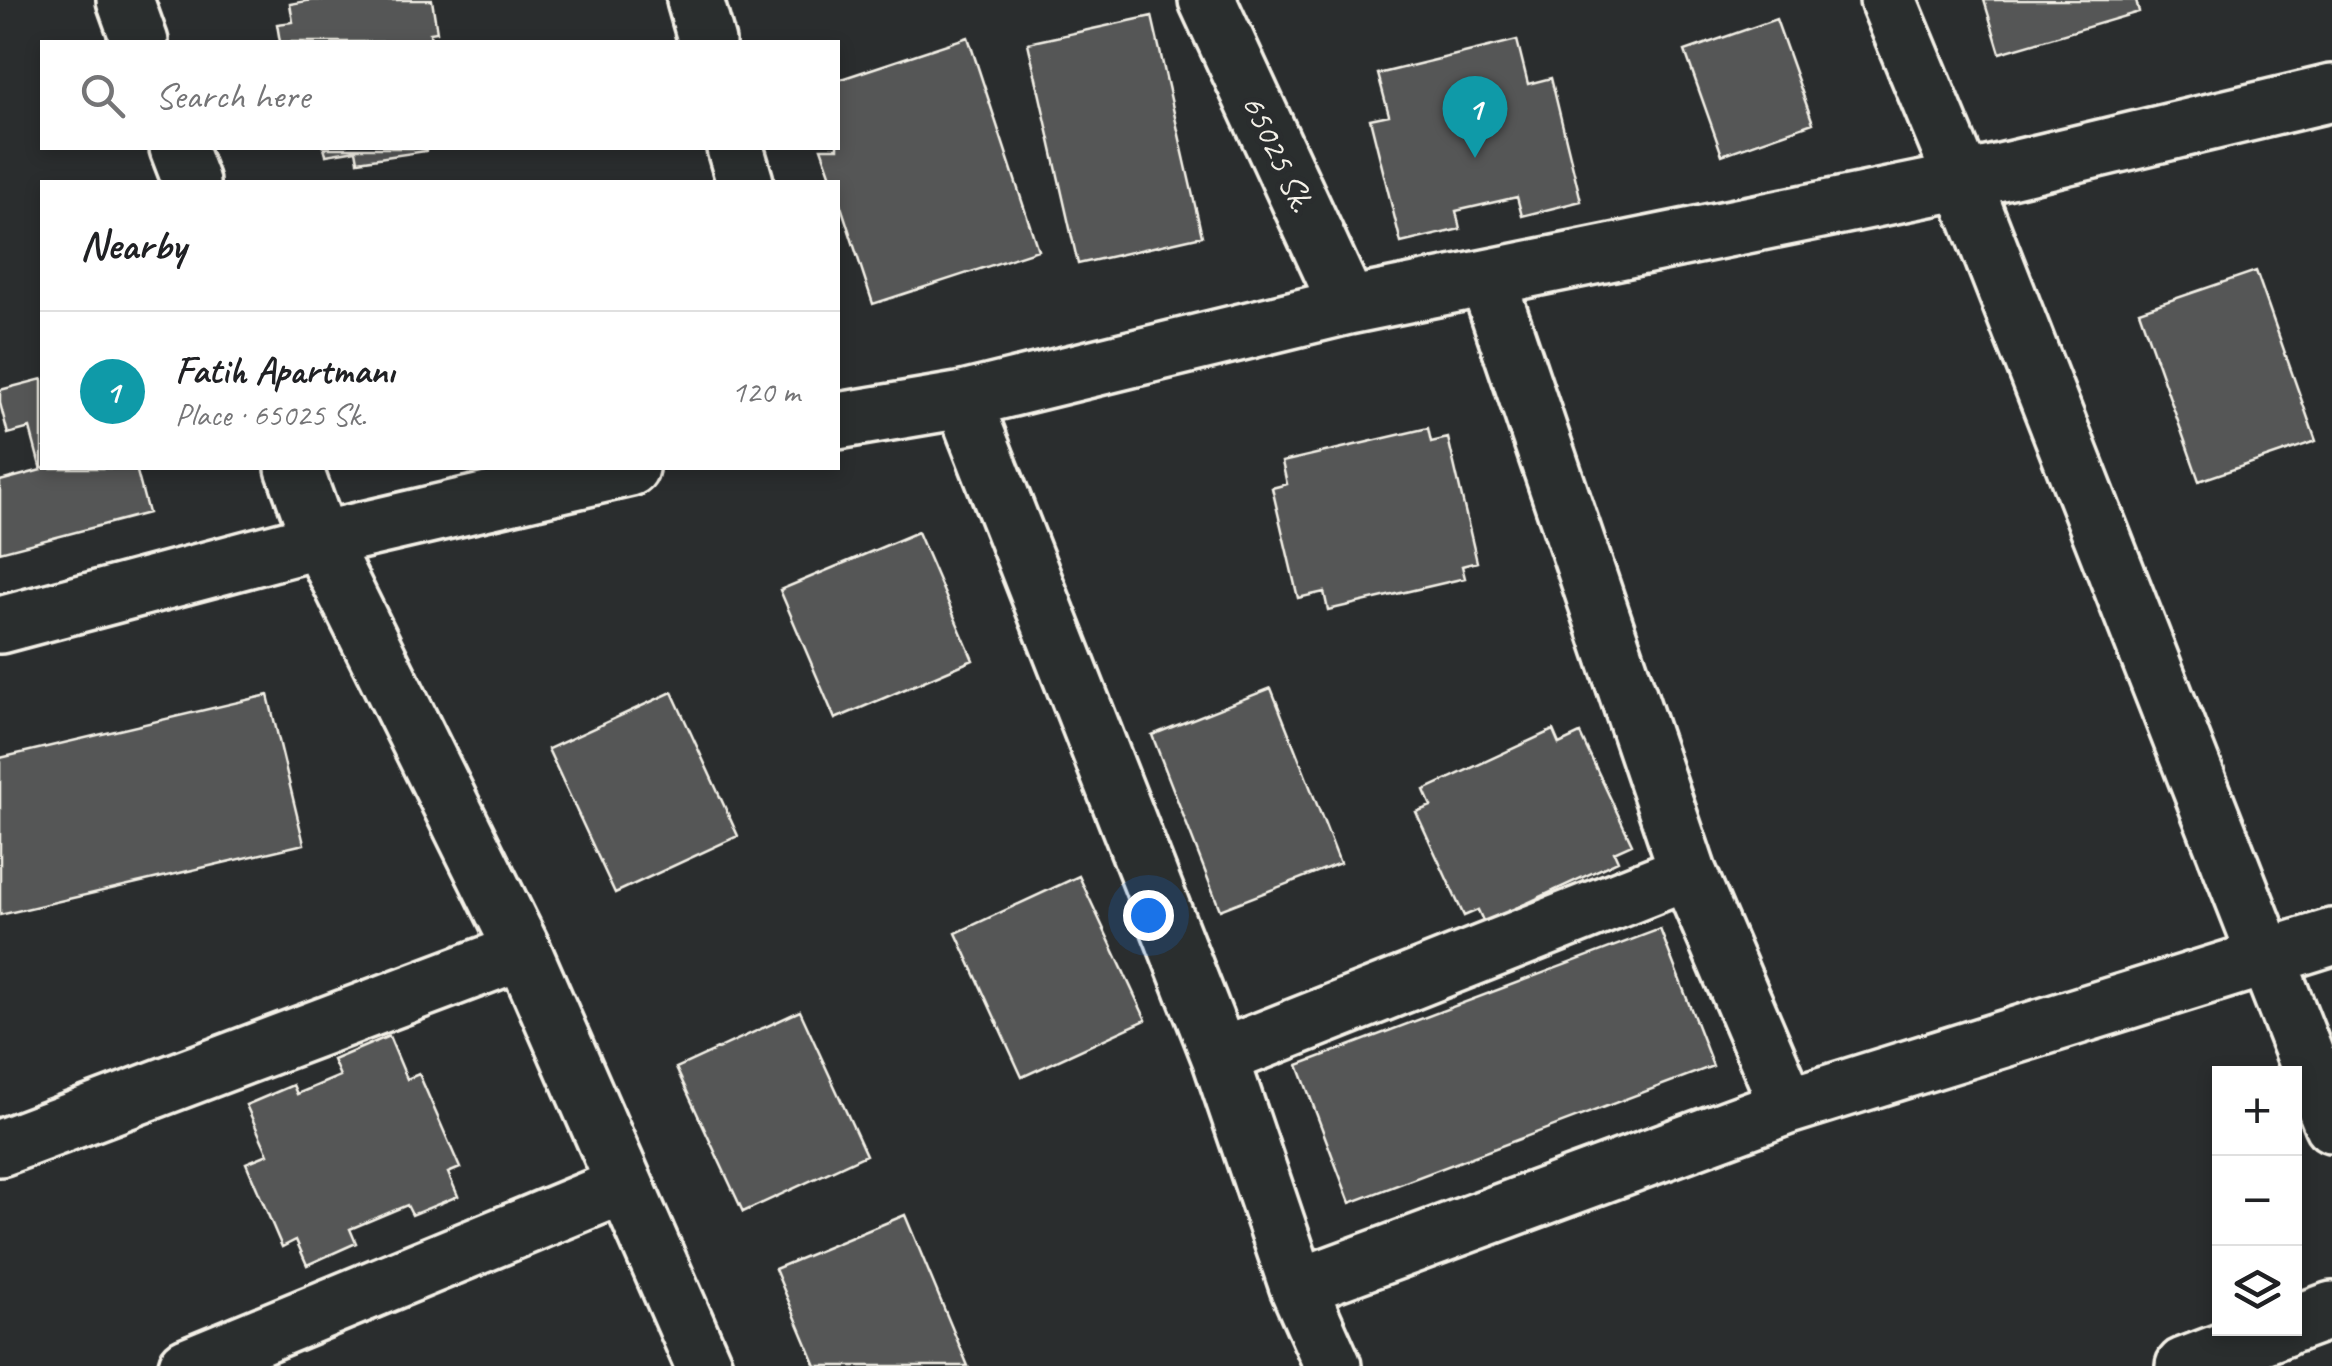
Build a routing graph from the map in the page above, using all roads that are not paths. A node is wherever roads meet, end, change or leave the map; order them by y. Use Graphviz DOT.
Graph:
graph roads {
  1 [pos="125,0"];
  2 [pos="695,0"];
  3 [pos="1207,0"];
  4 [pos="1888,0"];
  5 [pos="139,40"];
  6 [pos="706,40"];
  7 [pos="2332,93"];
  8 [pos="179,150"];
  9 [pos="737,150"];
  10 [pos="190,180"];
  11 [pos="744,180"];
  12 [pos="1963,181"];
  13 [pos="1487,278"];
  14 [pos="1348,306"];
  15 [pos="962,400"];
  16 [pos="840,420"];
  17 [pos="295,470"];
  18 [pos="621,470"];
  19 [pos="320,540"];
  20 [pos="0,625"];
  21 [pos="1688,872"];
  22 [pos="2332,937"];
  23 [pos="523,951"];
  24 [pos="2268,958"];
  25 [pos="1220,1057"];
  26 [pos="1788,1106"];
  27 [pos="2332,1124"];
  28 [pos="0,1148"];
  29 [pos="625,1184"];
  30 [pos="1298,1287"];
  31 [pos="2332,1310"];
  32 [pos="2302,1321"];
  33 [pos="2263,1336"];
  34 [pos="186,1366"];
  35 [pos="704,1366"];
  36 [pos="1332,1366"];
  37 [pos="2184,1366"];
  1 -- 5 [label="street"];
  2 -- 6 [label="street"];
  3 -- 14 [label="street, 65025 Sk."];
  4 -- 12 [label="street"];
  7 -- 12 [label="street"];
  8 -- 10 [label="street"];
  9 -- 11 [label="street"];
  12 -- 13 [label="street"];
  12 -- 24 [label="street"];
  13 -- 14 [label="street"];
  13 -- 21 [label="street"];
  14 -- 15 [label="street"];
  15 -- 16 [label="street"];
  15 -- 25 [label="street"];
  17 -- 19 [label="street"];
  18 -- 19 [label="street"];
  19 -- 20 [label="street"];
  19 -- 23 [label="street"];
  21 -- 25 [label="street"];
  21 -- 26 [label="street"];
  22 -- 24 [label="street"];
  23 -- 28 [label="street"];
  23 -- 29 [label="street"];
  24 -- 26 [label="street"];
  24 -- 27 [label="street"];
  25 -- 30 [label="street"];
  26 -- 30 [label="street"];
  29 -- 34 [label="street"];
  29 -- 35 [label="street"];
  30 -- 36 [label="street"];
  31 -- 32 [label="street"];
  33 -- 37 [label="street"];
}
